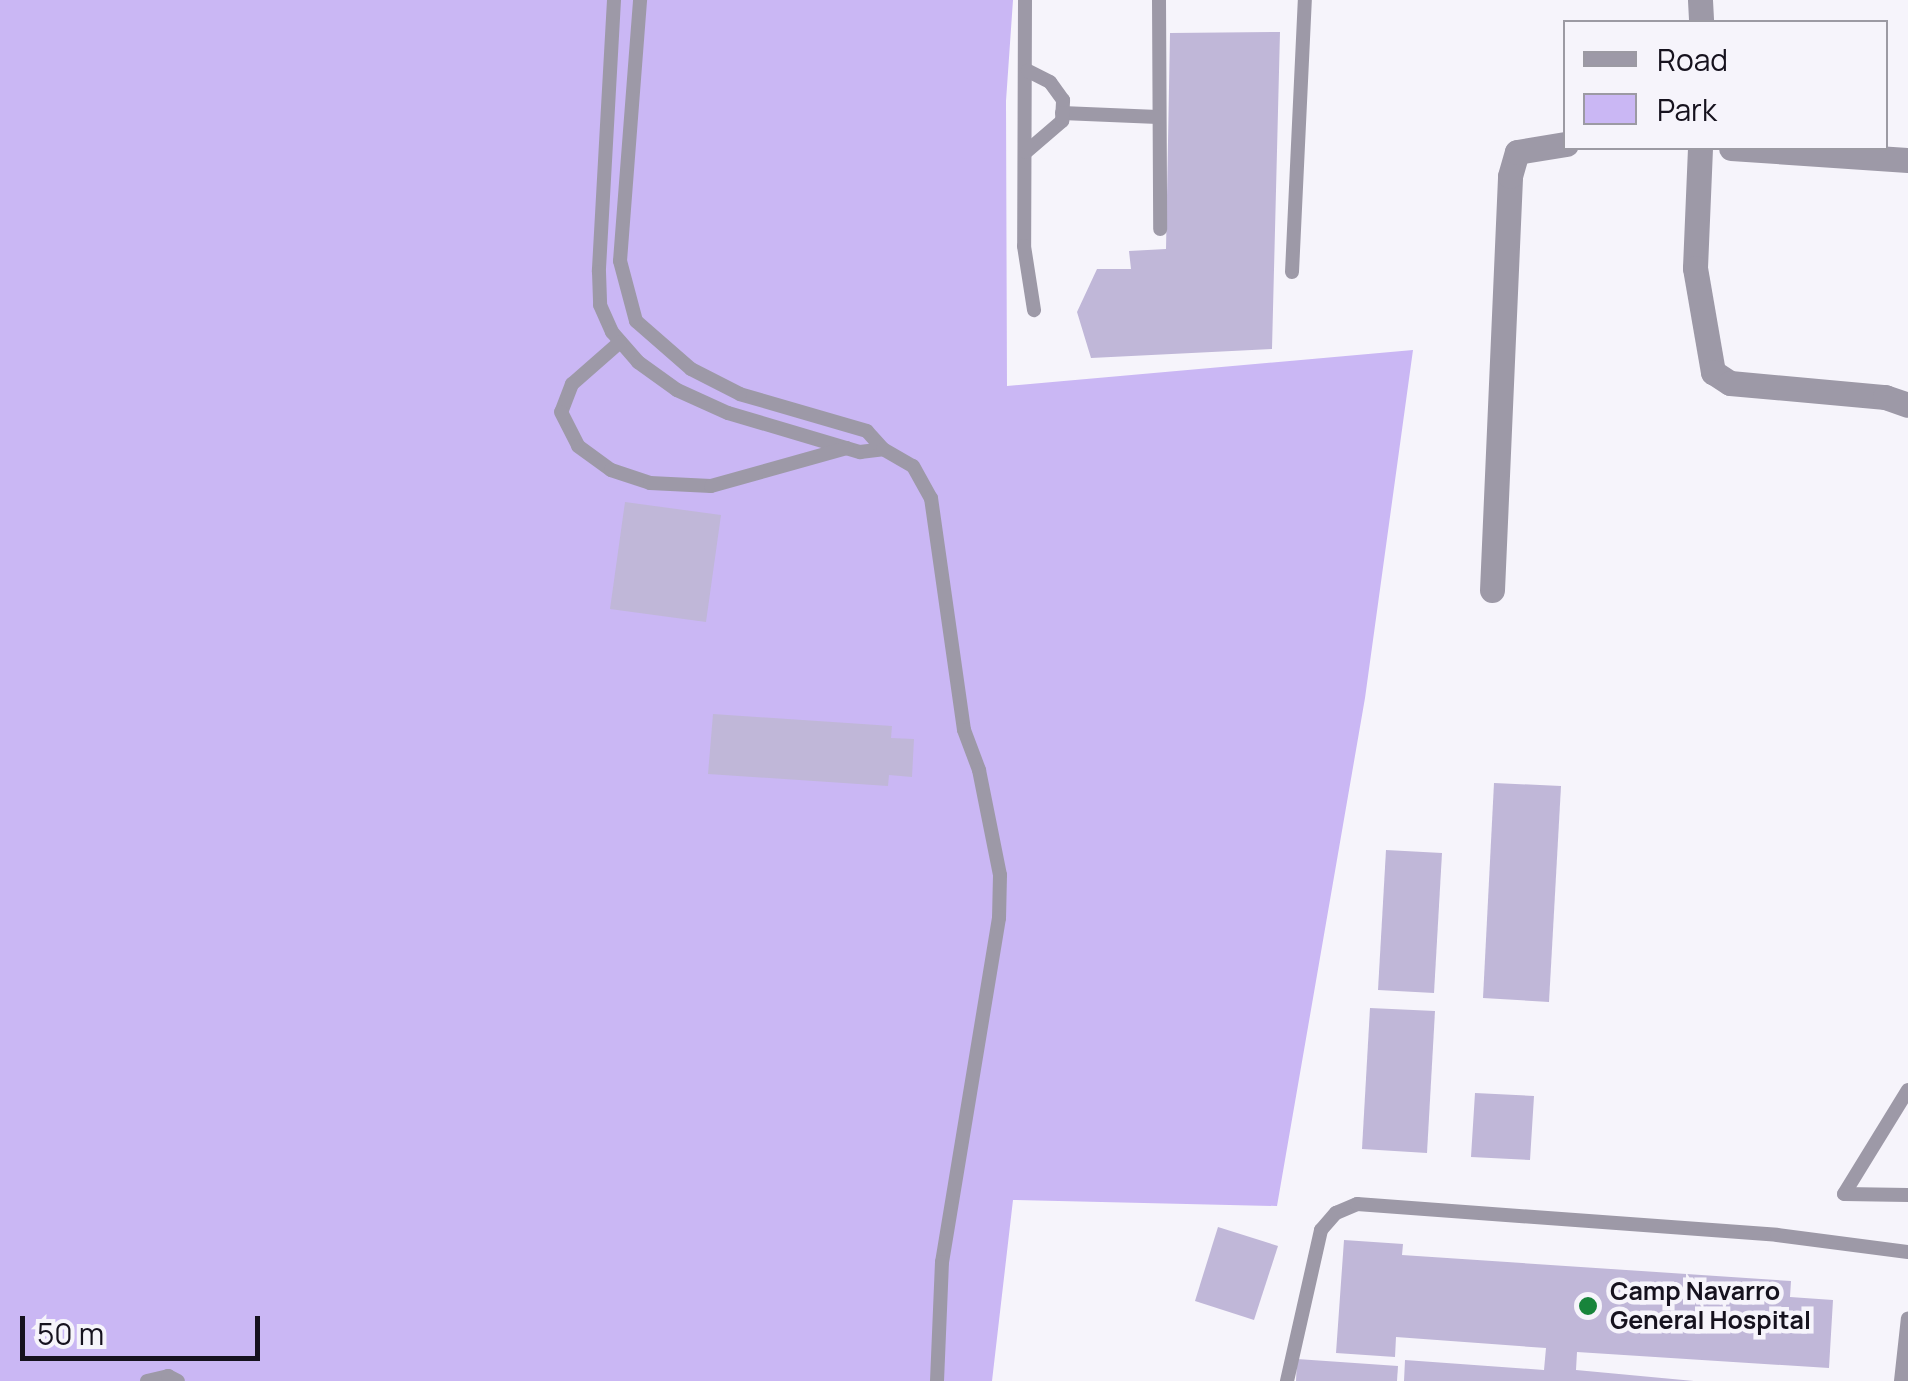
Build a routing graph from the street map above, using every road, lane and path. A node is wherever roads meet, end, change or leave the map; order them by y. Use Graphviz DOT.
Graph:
graph roads {
  1 [pos="614,0"];
  2 [pos="640,0"];
  3 [pos="1025,0"];
  4 [pos="1159,0"];
  5 [pos="1305,0"];
  6 [pos="1028,71"];
  7 [pos="1062,113"];
  8 [pos="1158,118"];
  9 [pos="1563,144"];
  10 [pos="1700,150"];
  11 [pos="1760,150"];
  12 [pos="1026,152"];
  13 [pos="1908,160"];
  14 [pos="1160,229"];
  15 [pos="1292,272"];
  16 [pos="1034,310"];
  17 [pos="620,342"];
  18 [pos="1908,405"];
  19 [pos="848,448"];
  20 [pos="884,449"];
  21 [pos="1492,590"];
  22 [pos="1908,1090"];
  23 [pos="1908,1195"];
  24 [pos="1908,1252"];
  25 [pos="1908,1318"];
  26 [pos="147,1381"];
  27 [pos="178,1381"];
  28 [pos="936,1381"];
  29 [pos="1287,1381"];
  30 [pos="1902,1381"];
  1 -- 17 [label="lane"];
  2 -- 20 [label="lane"];
  3 -- 6 [label="lane"];
  4 -- 8 [label="lane"];
  5 -- 15 [label="lane"];
  6 -- 7 [label="lane"];
  6 -- 12 [label="lane"];
  7 -- 8 [label="lane"];
  7 -- 12 [label="lane"];
  8 -- 14 [label="lane"];
  9 -- 21 [label="street"];
  10 -- 18 [label="street"];
  11 -- 13 [label="street"];
  12 -- 16 [label="lane"];
  17 -- 19 [label="lane"];
  17 -- 19 [label="lane"];
  19 -- 20 [label="lane"];
  20 -- 28 [label="lane"];
  22 -- 23 [label="lane"];
  24 -- 29 [label="lane"];
  25 -- 30 [label="lane"];
  26 -- 27 [label="lane"];
}
